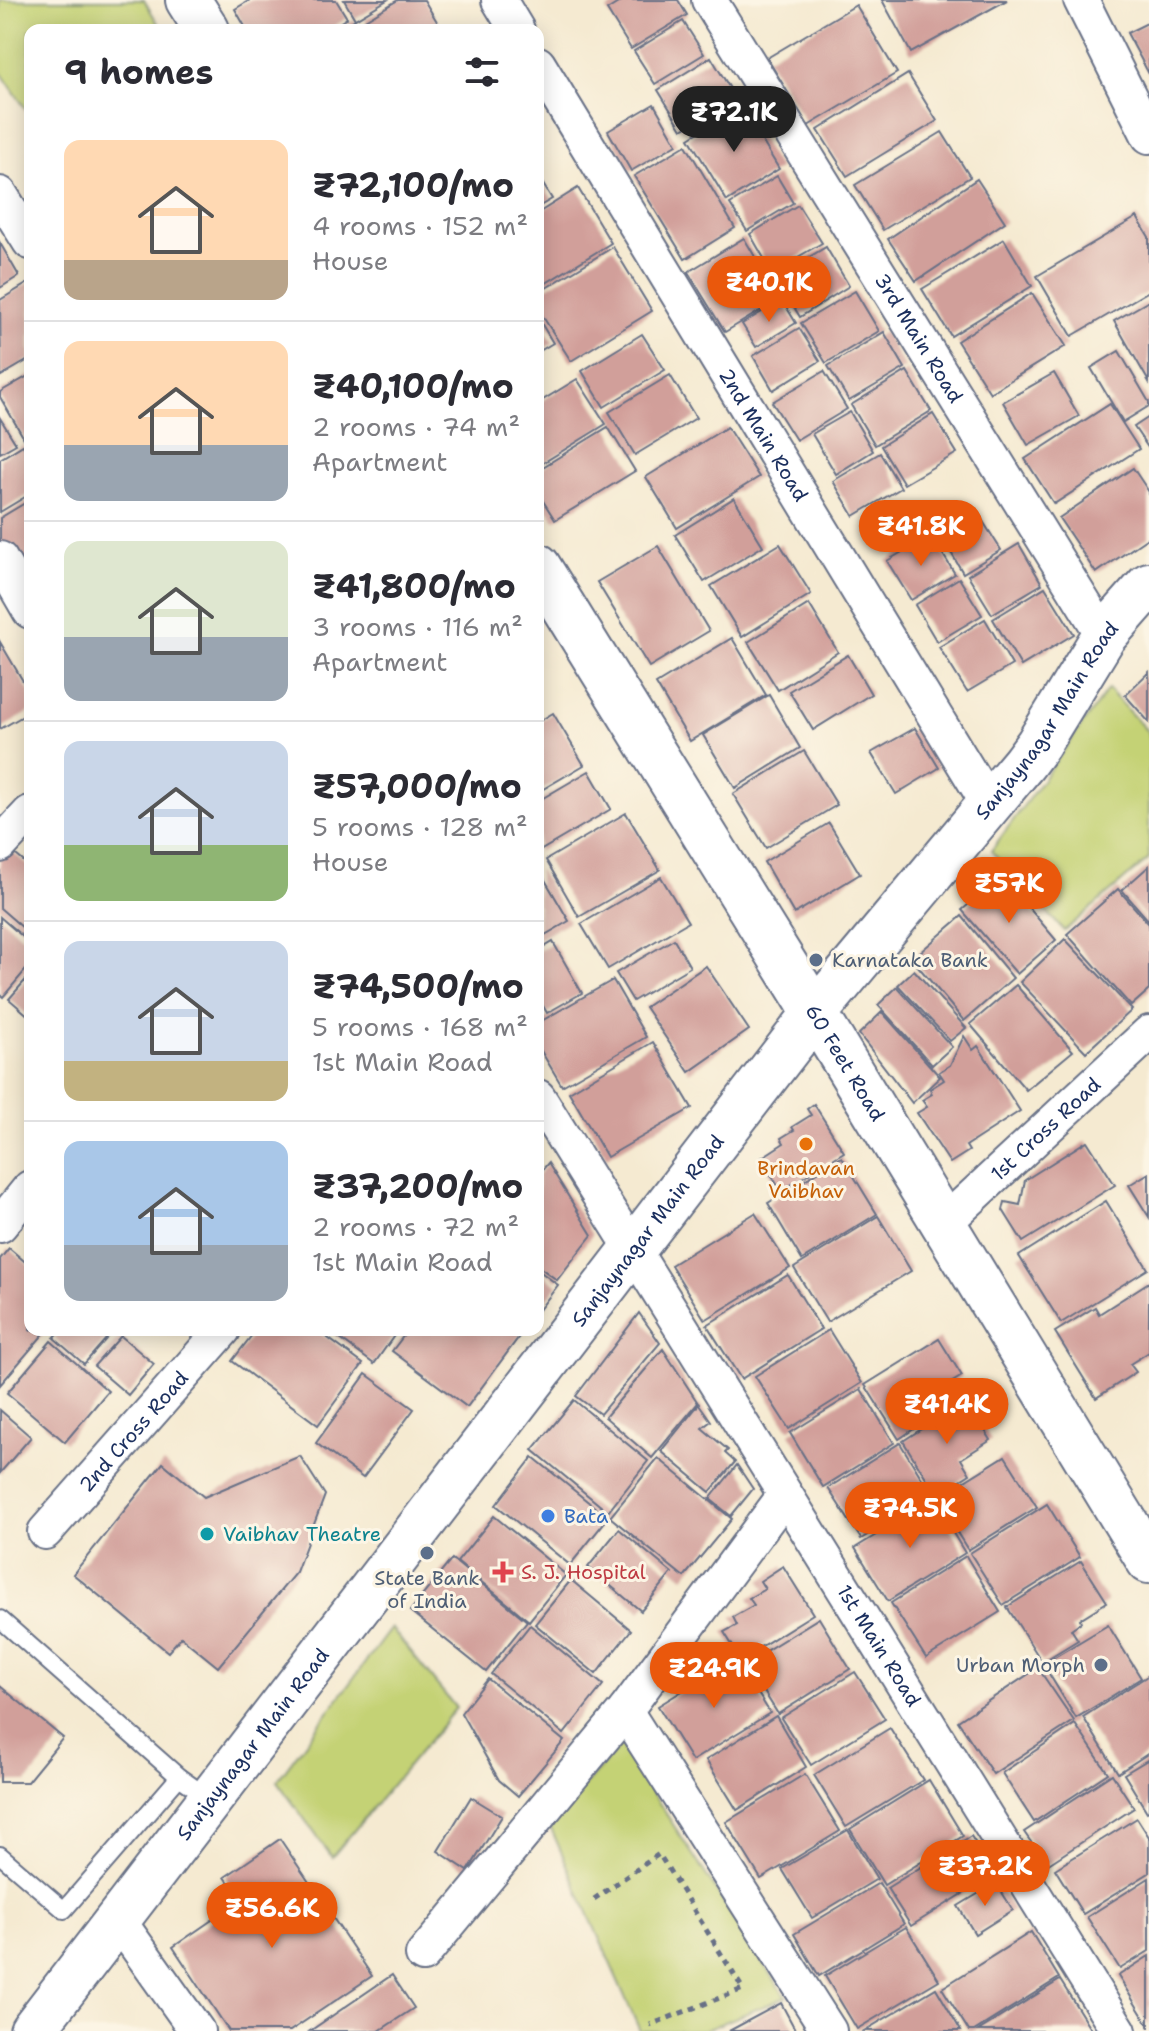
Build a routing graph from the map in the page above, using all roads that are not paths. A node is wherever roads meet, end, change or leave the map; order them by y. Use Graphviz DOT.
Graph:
graph roads {
  1 [pos="188,0"];
  2 [pos="499,0"];
  3 [pos="709,0"];
  4 [pos="1081,0"];
  5 [pos="203,24"];
  6 [pos="513,24"];
  7 [pos="544,74"];
  8 [pos="1149,136"];
  9 [pos="0,194"];
  10 [pos="24,232"];
  11 [pos="0,559"];
  12 [pos="544,576"];
  13 [pos="1149,585"];
  14 [pos="24,601"];
  15 [pos="1104,636"];
  16 [pos="989,805"];
  17 [pos="24,819"];
  18 [pos="0,845"];
  19 [pos="815,1013"];
  20 [pos="1149,1033"];
  21 [pos="544,1107"];
  22 [pos="24,1195"];
  23 [pos="943,1224"];
  24 [pos="0,1225"];
  25 [pos="633,1252"];
  26 [pos="218,1336"];
  27 [pos="785,1495"];
  28 [pos="45,1532"];
  29 [pos="1149,1561"];
  30 [pos="0,1619"];
  31 [pos="625,1711"];
  32 [pos="194,1788"];
  33 [pos="0,1855"];
  34 [pos="118,1920"];
  35 [pos="423,1955"];
  36 [pos="32,2031"];
  37 [pos="197,2031"];
  38 [pos="829,2031"];
  39 [pos="1119,2031"];
  1 -- 5 [label="street"];
  2 -- 6 [label="street"];
  3 -- 15 [label="street, 3rd Main Road"];
  4 -- 8 [label="street"];
  7 -- 16 [label="street, 2nd Main Road"];
  9 -- 10 [label="street"];
  11 -- 14 [label="street"];
  12 -- 19 [label="street, 60 Feet Road"];
  13 -- 15 [label="street, Sanjaynagar Main Road"];
  15 -- 16 [label="street, Sanjaynagar Main Road"];
  16 -- 19 [label="street, Sanjaynagar Main Road"];
  17 -- 18 [label="street"];
  19 -- 23 [label="street, 60 Feet Road"];
  19 -- 25 [label="street, Sanjaynagar Main Road"];
  20 -- 23 [label="street, 1st Cross Road"];
  21 -- 25 [label="street, 1st Main Road"];
  22 -- 24 [label="street"];
  23 -- 29 [label="street, 60 Feet Road"];
  25 -- 27 [label="street, 1st Main Road"];
  25 -- 32 [label="street, Sanjaynagar Main Road"];
  26 -- 28 [label="street, 2nd Cross Road"];
  27 -- 31 [label="street"];
  27 -- 39 [label="street, 1st Main Road"];
  30 -- 32 [label="lane"];
  31 -- 35 [label="street"];
  31 -- 38 [label="street"];
  32 -- 33 [label="lane"];
  32 -- 34 [label="street, Sanjaynagar Main Road"];
  34 -- 36 [label="street, Sanjaynagar Main Road"];
  34 -- 37 [label="street"];
}
